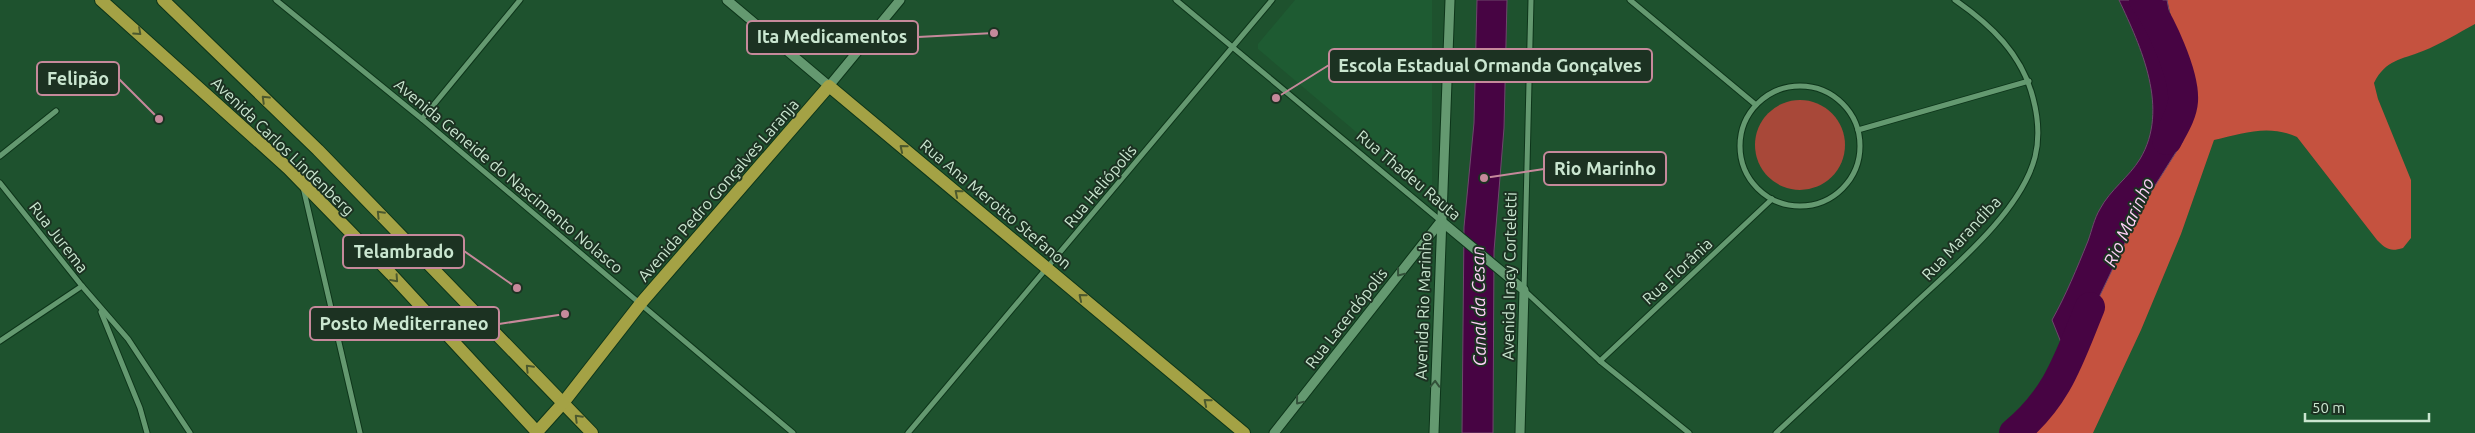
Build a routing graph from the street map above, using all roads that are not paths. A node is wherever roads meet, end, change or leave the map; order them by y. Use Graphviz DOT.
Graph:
graph roads {
  1 [pos="101,0"];
  2 [pos="163,0"];
  3 [pos="276,0"];
  4 [pos="520,0"];
  5 [pos="727,0"];
  6 [pos="900,0"];
  7 [pos="1176,0"];
  8 [pos="1272,0"];
  9 [pos="1450,0"];
  10 [pos="1531,0"];
  11 [pos="1630,0"];
  12 [pos="1955,0"];
  13 [pos="1232,47"];
  14 [pos="2029,81"];
  15 [pos="830,86"];
  16 [pos="1756,105"];
  17 [pos="56,111"];
  18 [pos="422,119"];
  19 [pos="1858,130"];
  20 [pos="0,156"];
  21 [pos="301,182"];
  22 [pos="0,183"];
  23 [pos="1772,199"];
  24 [pos="1441,221"];
  25 [pos="1047,268"];
  26 [pos="82,286"];
  27 [pos="1524,290"];
  28 [pos="642,303"];
  29 [pos="99,307"];
  30 [pos="0,341"];
  31 [pos="1600,361"];
  32 [pos="563,404"];
  33 [pos="537,432"];
  34 [pos="147,433"];
  35 [pos="190,433"];
  36 [pos="360,433"];
  37 [pos="592,433"];
  38 [pos="793,433"];
  39 [pos="908,433"];
  40 [pos="1244,433"];
  41 [pos="1274,433"];
  42 [pos="1434,433"];
  43 [pos="1520,433"];
  44 [pos="1689,433"];
  45 [pos="1776,433"];
  1 -- 21 [label="main road, Avenida Carlos Lindenberg, one-way"];
  32 -- 2 [label="main road, Avenida Carlos Lindenberg, one-way"];
  3 -- 18 [label="street, Avenida Geneide do Nascimento Nolasco"];
  4 -- 18 [label="street"];
  5 -- 15 [label="street, Rua Ana Merotto Stefanon"];
  6 -- 15 [label="street, Avenida Pedro Gonçalves Laranja"];
  7 -- 13 [label="street, Rua Thadeu Rauta"];
  8 -- 13 [label="street, Rua Heliópolis"];
  9 -- 24 [label="street, Avenida Rio Marinho"];
  10 -- 27 [label="street, Avenida Iracy Corteletti"];
  11 -- 16 [label="street"];
  12 -- 14 [label="street, Rua Marandiba"];
  13 -- 24 [label="street, Rua Thadeu Rauta"];
  13 -- 25 [label="street, Rua Heliópolis"];
  14 -- 19 [label="street"];
  14 -- 45 [label="street, Rua Marandiba"];
  25 -- 15 [label="main road, Rua Ana Merotto Stefanon, one-way"];
  15 -- 28 [label="main road, Avenida Pedro Gonçalves Laranja"];
  16 -- 19 [label="street"];
  16 -- 23 [label="street"];
  17 -- 20 [label="street"];
  18 -- 28 [label="street, Avenida Geneide do Nascimento Nolasco"];
  19 -- 23 [label="street"];
  21 -- 33 [label="main road, Avenida Carlos Lindenberg, one-way"];
  21 -- 36 [label="street"];
  22 -- 26 [label="street, Rua Jurema"];
  23 -- 31 [label="street, Rua Florânia"];
  24 -- 27 [label="street, Rua Thadeu Rauta"];
  24 -- 41 [label="street, Rua Lacerdópolis, one-way"];
  42 -- 24 [label="street, Avenida Rio Marinho, one-way"];
  25 -- 39 [label="street, Rua Heliópolis"];
  40 -- 25 [label="main road, Rua Ana Merotto Stefanon, one-way"];
  26 -- 29 [label="street, Rua Jurema"];
  26 -- 30 [label="street"];
  27 -- 31 [label="street, Rua Thadeu Rauta"];
  27 -- 43 [label="street, Avenida Iracy Corteletti"];
  28 -- 32 [label="main road, Avenida Pedro Gonçalves Laranja"];
  28 -- 38 [label="street, Avenida Geneide do Nascimento Nolasco"];
  29 -- 34 [label="street, Rua Jurema"];
  29 -- 35 [label="street, Rua Jurema"];
  31 -- 44 [label="street, Rua Thadeu Rauta"];
  32 -- 33 [label="main road, Avenida Pedro Gonçalves Laranja"];
  37 -- 32 [label="main road, Avenida Carlos Lindenberg, one-way"];
}
